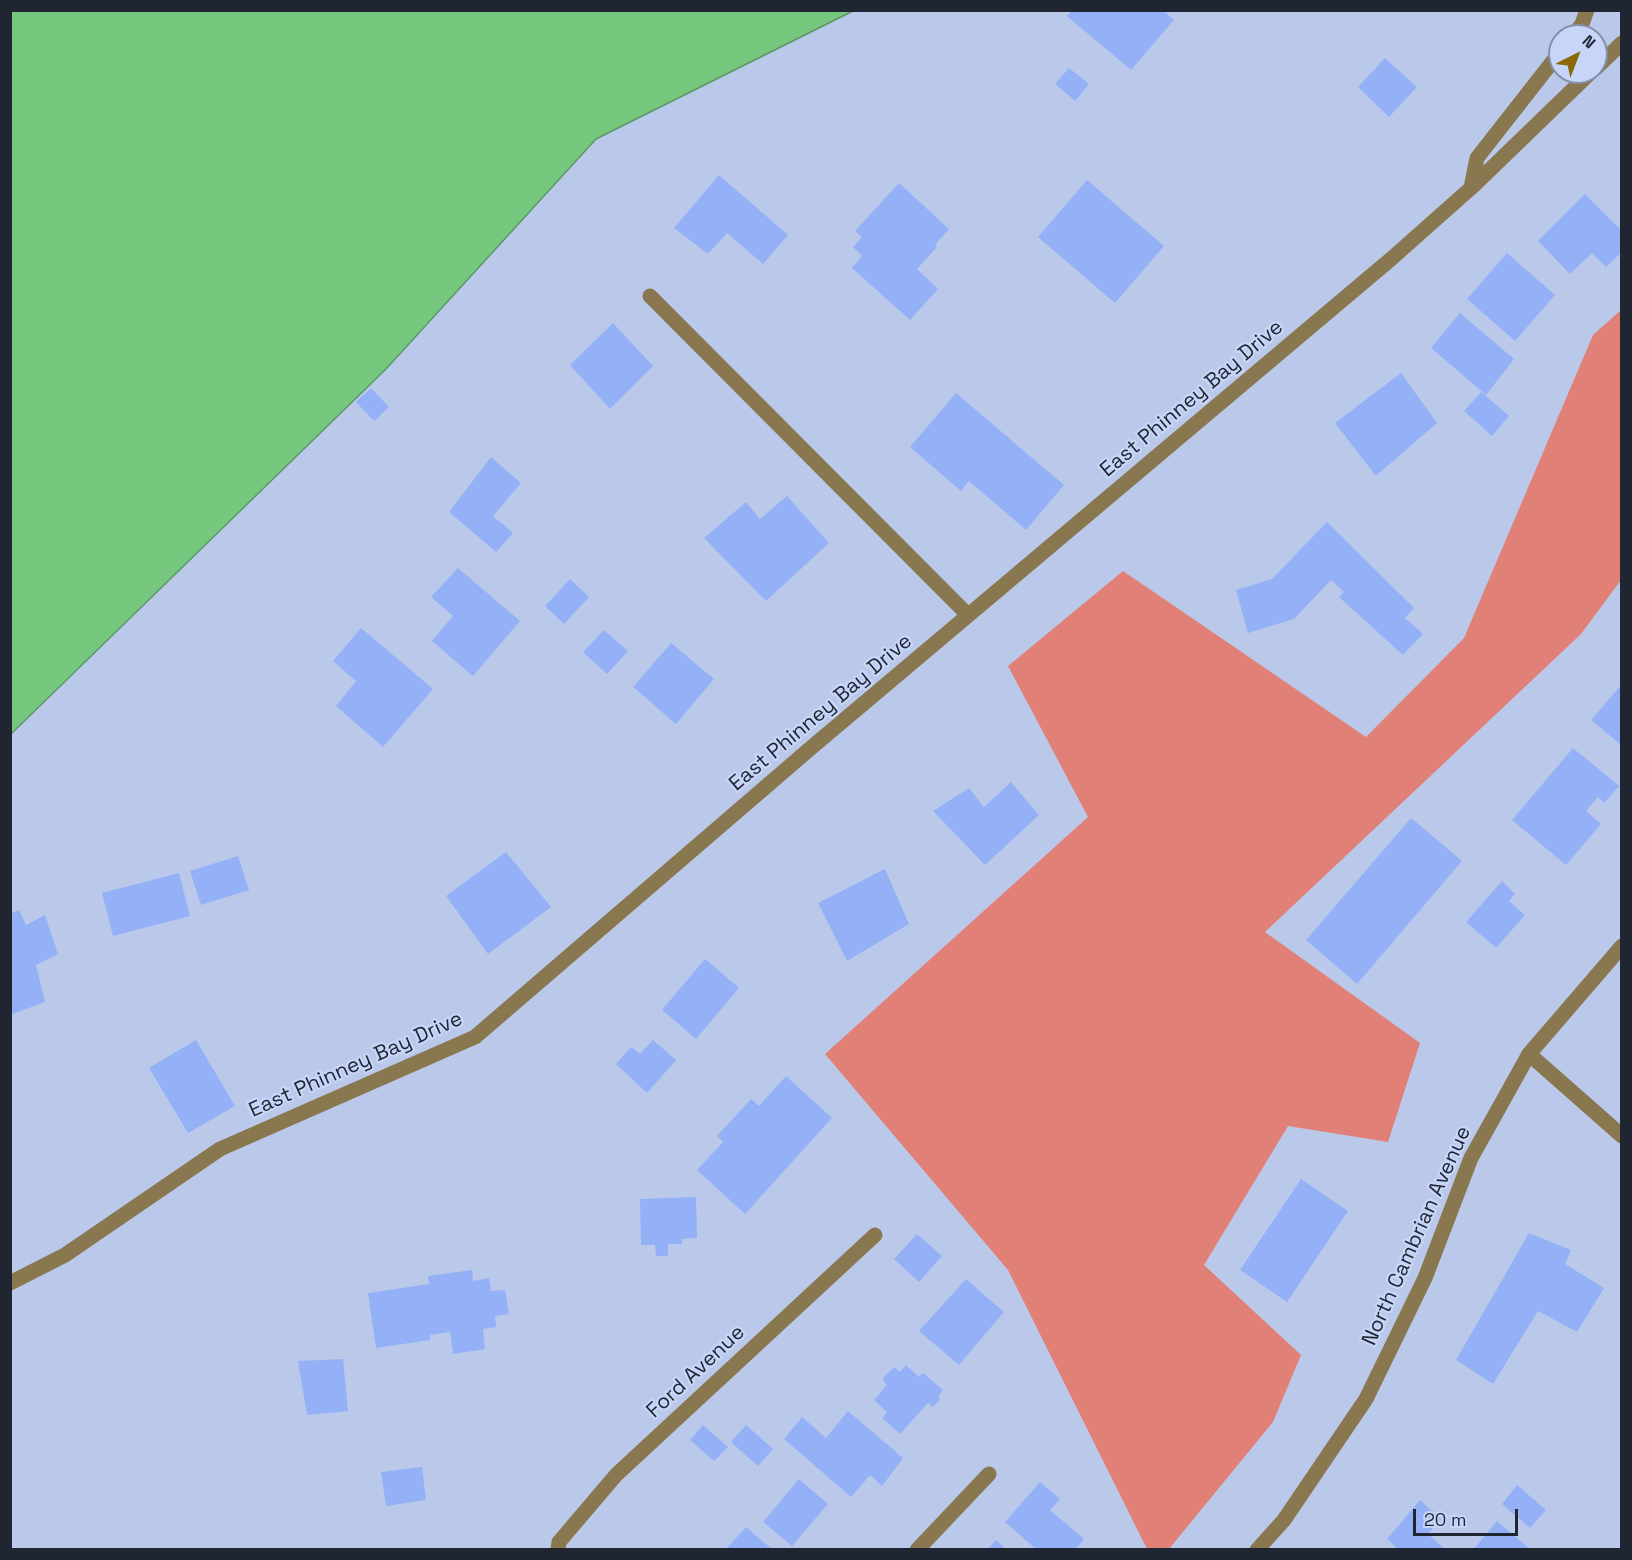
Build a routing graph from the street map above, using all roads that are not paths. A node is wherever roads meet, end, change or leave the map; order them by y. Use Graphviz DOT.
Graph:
graph roads {
  1 [pos="1622,43"];
  2 [pos="1608,56"];
  3 [pos="1548,67"];
  4 [pos="1579,84"];
  5 [pos="1471,188"];
  6 [pos="650,296"];
  7 [pos="968,615"];
  8 [pos="1622,946"];
  9 [pos="1529,1054"];
  10 [pos="1622,1136"];
  11 [pos="875,1235"];
  12 [pos="10,1283"];
  13 [pos="988,1474"];
  14 [pos="558,1550"];
  15 [pos="917,1550"];
  16 [pos="1257,1550"];
  1 -- 2 [label="street"];
  3 -- 5 [label="street"];
  4 -- 5 [label="street, East Phinney Bay Drive"];
  5 -- 7 [label="street, East Phinney Bay Drive"];
  6 -- 7 [label="street"];
  7 -- 12 [label="street, East Phinney Bay Drive"];
  8 -- 9 [label="street, North Cambrian Avenue"];
  9 -- 10 [label="street"];
  9 -- 16 [label="street, North Cambrian Avenue"];
  11 -- 14 [label="street, Ford Avenue"];
  13 -- 15 [label="street"];
}
